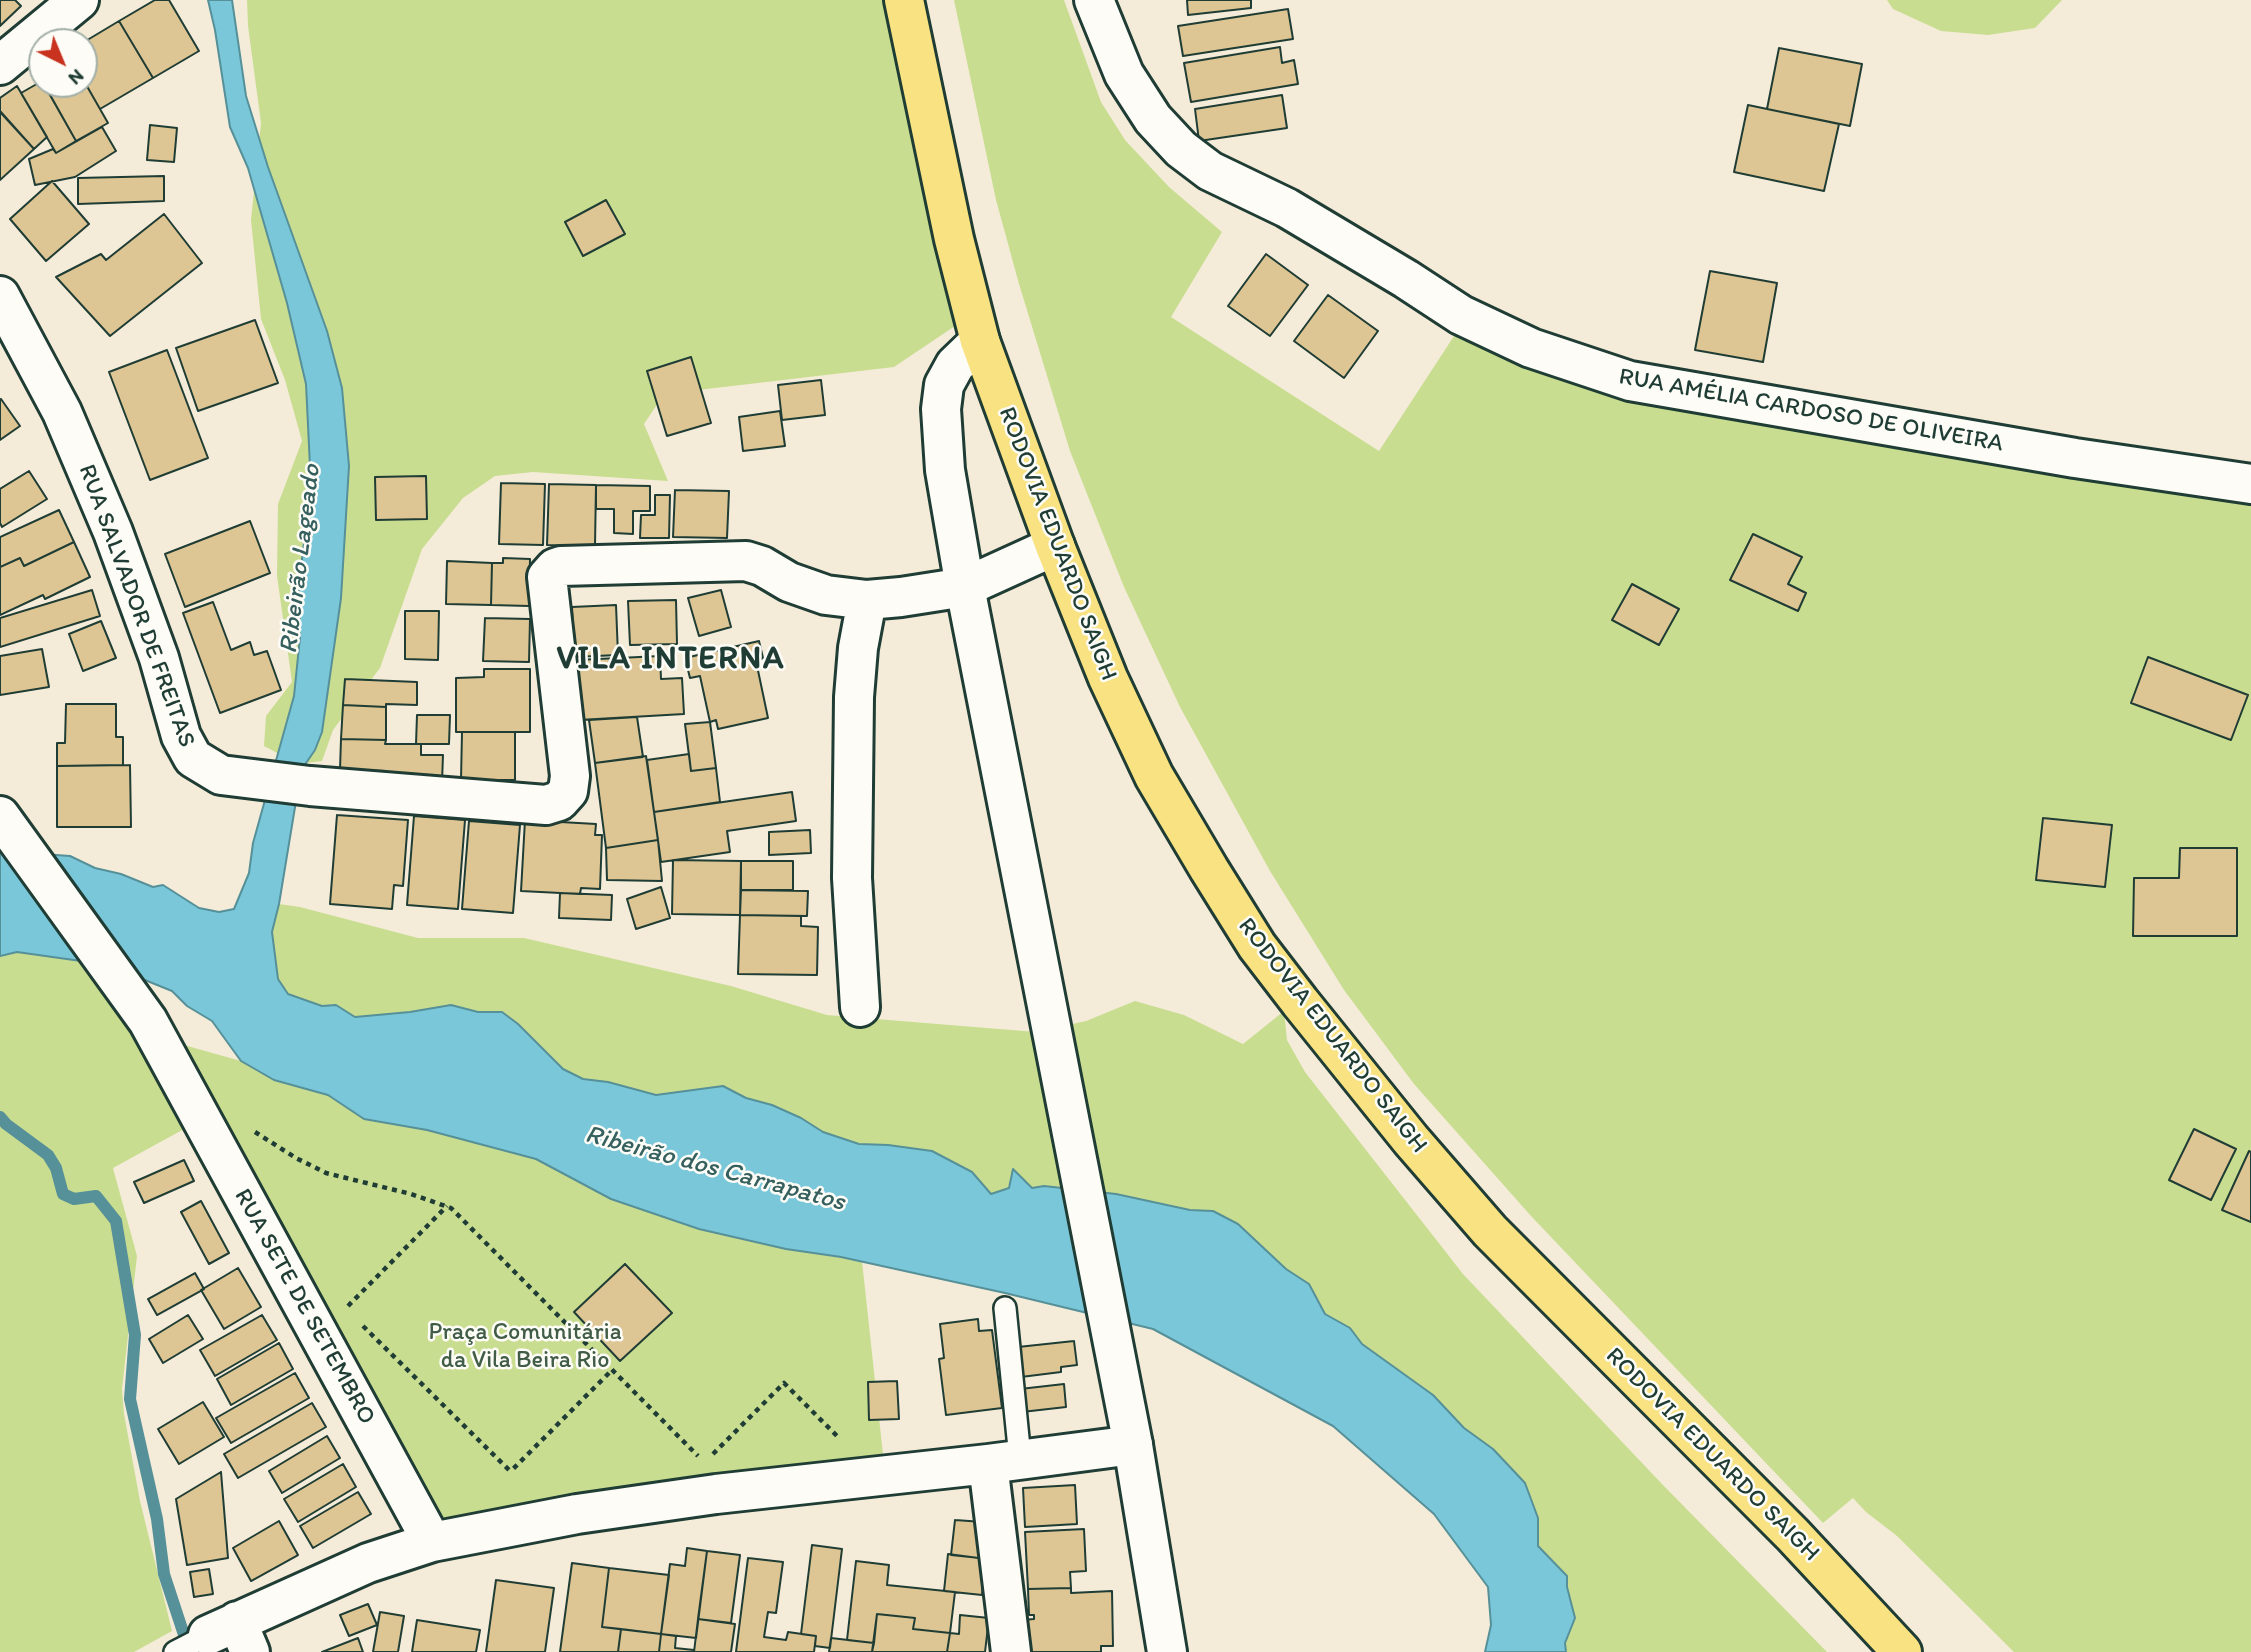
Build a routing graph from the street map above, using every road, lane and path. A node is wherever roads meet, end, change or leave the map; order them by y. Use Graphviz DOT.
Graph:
graph roads {
  1 [pos="79,0"];
  2 [pos="904,0"];
  3 [pos="1094,0"];
  4 [pos="0,65"];
  5 [pos="0,296"];
  6 [pos="980,341"];
  7 [pos="2251,484"];
  8 [pos="1055,546"];
  9 [pos="965,587"];
  10 [pos="867,600"];
  11 [pos="6,823"];
  12 [pos="860,1007"];
  13 [pos="254,1130"];
  14 [pos="447,1206"];
  15 [pos="1005,1308"];
  16 [pos="347,1310"];
  17 [pos="357,1320"];
  18 [pos="612,1370"];
  19 [pos="1133,1445"];
  20 [pos="1004,1461"];
  21 [pos="878,1476"];
  22 [pos="432,1542"];
  23 [pos="218,1640"];
  24 [pos="1011,1652"];
  25 [pos="1167,1652"];
  26 [pos="1902,1652"];
  1 -- 4 [label="street"];
  2 -- 6 [label="highway, RODOVIA EDUARDO SAIGH"];
  3 -- 7 [label="street, RUA AMÉLIA CARDOSO DE OLIVEIRA"];
  5 -- 10 [label="street, RUA SALVADOR DE FREITAS"];
  6 -- 8 [label="highway, RODOVIA EDUARDO SAIGH"];
  6 -- 9 [label="street"];
  8 -- 9 [label="street"];
  8 -- 26 [label="highway, RODOVIA EDUARDO SAIGH"];
  9 -- 10 [label="street"];
  9 -- 19 [label="street"];
  10 -- 12 [label="street"];
  11 -- 22 [label="street, RUA SETE DE SETEMBRO"];
  13 -- 14 [label="path"];
  14 -- 16 [label="path"];
  14 -- 18 [label="path"];
  15 -- 20 [label="lane"];
  17 -- 18 [label="path"];
  18 -- 21 [label="path"];
  19 -- 20 [label="street"];
  19 -- 25 [label="street"];
  20 -- 21 [label="street"];
  20 -- 24 [label="street"];
  21 -- 22 [label="street"];
  22 -- 23 [label="street"];
}
